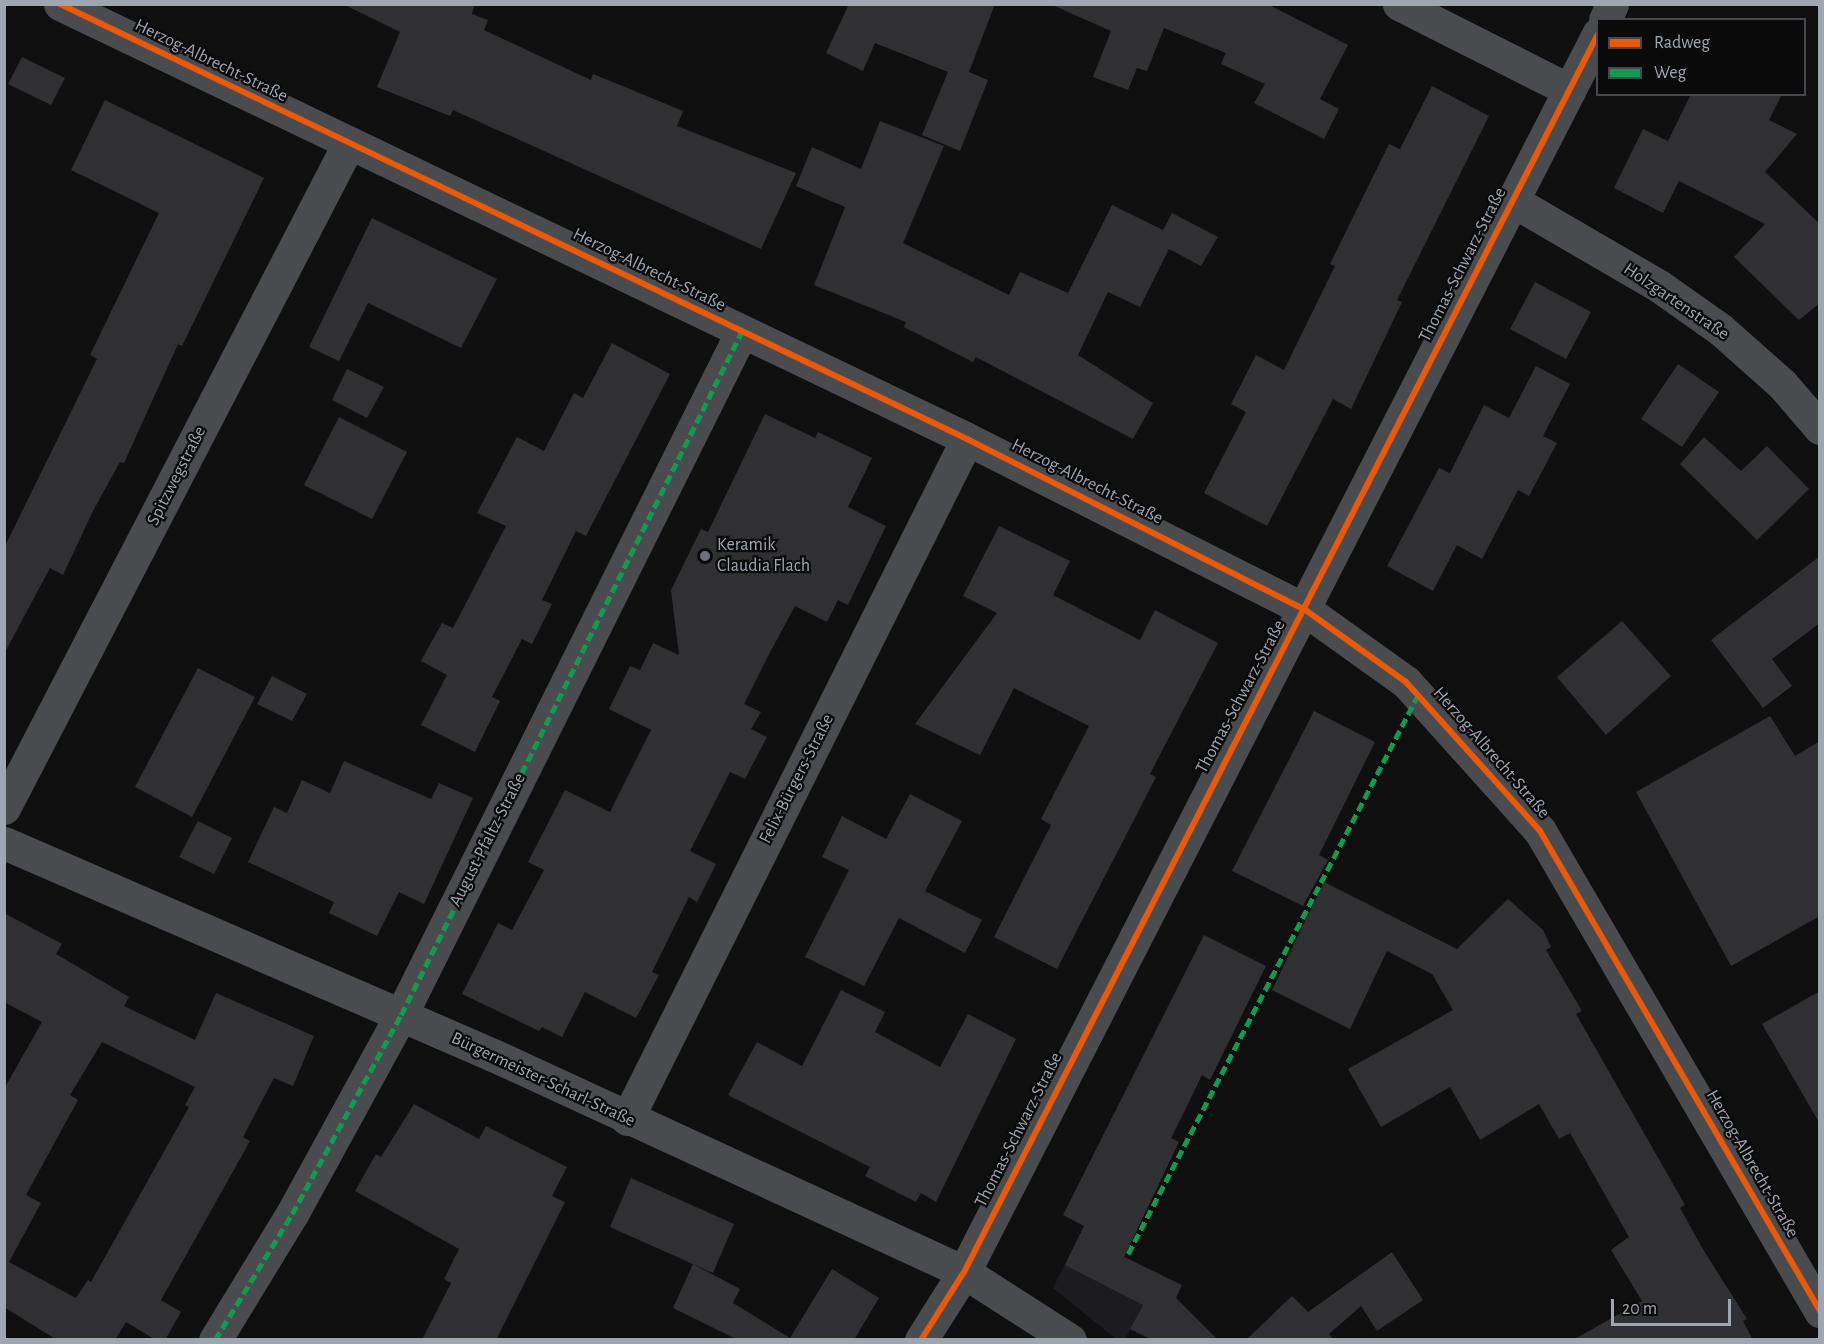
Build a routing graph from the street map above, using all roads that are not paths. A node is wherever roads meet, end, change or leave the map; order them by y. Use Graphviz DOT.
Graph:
graph roads {
  1 [pos="60,4"];
  2 [pos="1399,4"];
  3 [pos="1612,4"];
  4 [pos="1606,18"];
  5 [pos="1596,38"];
  6 [pos="1569,90"];
  7 [pos="349,143"];
  8 [pos="1513,201"];
  9 [pos="742,331"];
  10 [pos="1820,428"];
  11 [pos="967,439"];
  12 [pos="1304,609"];
  13 [pos="4,808"];
  14 [pos="4,843"];
  15 [pos="401,1015"];
  16 [pos="627,1119"];
  17 [pos="964,1272"];
  18 [pos="1820,1311"];
  19 [pos="215,1340"];
  20 [pos="921,1340"];
  21 [pos="1070,1340"];
  1 -- 7 [label="street, Herzog-Albrecht-Straße"];
  2 -- 6 [label="street"];
  3 -- 4 [label="street"];
  5 -- 6 [label="street, Thomas-Schwarz-Straße"];
  6 -- 8 [label="street, Thomas-Schwarz-Straße"];
  7 -- 9 [label="street, Herzog-Albrecht-Straße"];
  7 -- 13 [label="street, Spitzwegstraße"];
  8 -- 10 [label="street, Holzgartenstraße"];
  8 -- 12 [label="street, Thomas-Schwarz-Straße"];
  9 -- 11 [label="street, Herzog-Albrecht-Straße"];
  9 -- 15 [label="street, August-Pfaltz-Straße"];
  11 -- 12 [label="street, Herzog-Albrecht-Straße"];
  11 -- 16 [label="street, Felix-Bürgers-Straße"];
  12 -- 17 [label="street, Thomas-Schwarz-Straße"];
  12 -- 18 [label="street, Herzog-Albrecht-Straße"];
  14 -- 15 [label="street, Bürgermeister-Scharl-Straße"];
  15 -- 16 [label="street, Bürgermeister-Scharl-Straße"];
  15 -- 19 [label="street, August-Pfaltz-Straße"];
  16 -- 17 [label="street, Bürgermeister-Scharl-Straße"];
  17 -- 20 [label="street, Thomas-Schwarz-Straße"];
  17 -- 21 [label="street, Bürgermeister-Scharl-Straße"];
}
